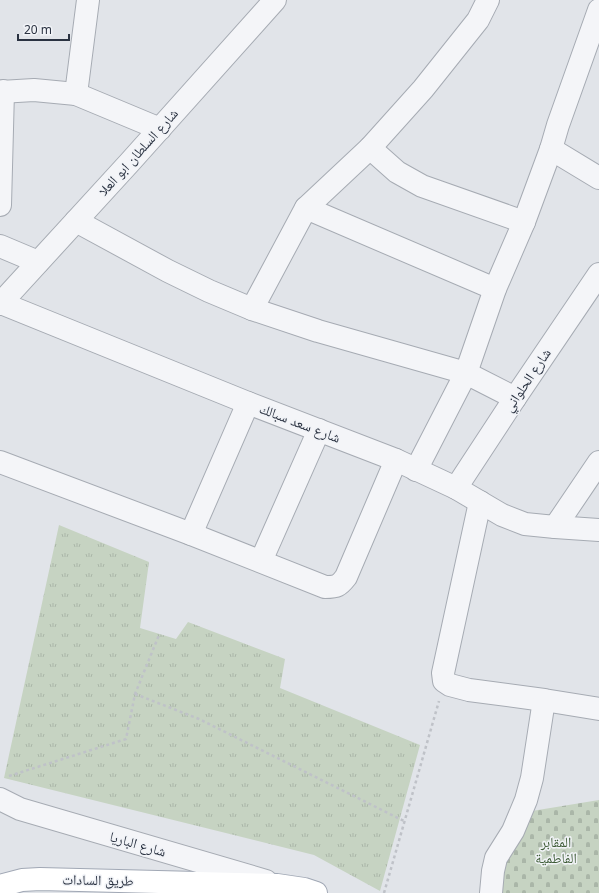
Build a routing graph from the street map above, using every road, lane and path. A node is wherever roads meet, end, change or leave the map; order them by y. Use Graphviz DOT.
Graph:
graph roads {
  1 [pos="88,0"];
  2 [pos="275,0"];
  3 [pos="488,0"];
  4 [pos="599,10"];
  5 [pos="1,91"];
  6 [pos="76,94"];
  7 [pos="160,129"];
  8 [pos="370,148"];
  9 [pos="551,149"];
  10 [pos="599,178"];
  11 [pos="0,205"];
  12 [pos="306,208"];
  13 [pos="76,221"];
  14 [pos="524,222"];
  15 [pos="0,246"];
  16 [pos="38,262"];
  17 [pos="599,274"];
  18 [pos="495,289"];
  19 [pos="1,303"];
  20 [pos="252,309"];
  21 [pos="466,373"];
  22 [pos="515,398"];
  23 [pos="248,403"];
  24 [pos="319,430"];
  25 [pos="396,460"];
  26 [pos="0,462"];
  27 [pos="599,462"];
  28 [pos="416,470"];
  29 [pos="456,488"];
  30 [pos="480,502"];
  31 [pos="555,528"];
  32 [pos="599,530"];
  33 [pos="191,534"];
  34 [pos="261,561"];
  35 [pos="159,635"];
  36 [pos="444,681"];
  37 [pos="135,694"];
  38 [pos="544,700"];
  39 [pos="599,709"];
  40 [pos="9,776"];
  41 [pos="0,799"];
  42 [pos="404,821"];
  43 [pos="277,885"];
  44 [pos="0,886"];
  45 [pos="316,893"];
  46 [pos="384,893"];
  47 [pos="491,893"];
  1 -- 6 [label="street"];
  2 -- 7 [label="street, شارع السلطان ابو العلا"];
  3 -- 8 [label="street"];
  4 -- 9 [label="street"];
  5 -- 6 [label="street"];
  5 -- 11 [label="street"];
  6 -- 7 [label="street"];
  7 -- 13 [label="street, شارع السلطان ابو العلا"];
  8 -- 12 [label="street"];
  8 -- 14 [label="street"];
  9 -- 10 [label="street"];
  9 -- 14 [label="street"];
  12 -- 18 [label="street"];
  12 -- 20 [label="street"];
  13 -- 16 [label="street, شارع السلطان ابو العلا"];
  13 -- 20 [label="street"];
  14 -- 18 [label="street"];
  15 -- 16 [label="street"];
  16 -- 19 [label="street, شارع السلطان ابو العلا"];
  17 -- 22 [label="street, شارع الحلواني"];
  18 -- 21 [label="street"];
  19 -- 23 [label="street, شارع سعد سبالك"];
  20 -- 21 [label="street"];
  21 -- 22 [label="street"];
  21 -- 28 [label="street"];
  22 -- 29 [label="street, شارع الحلواني"];
  23 -- 24 [label="street, شارع سعد سبالك"];
  23 -- 33 [label="street"];
  24 -- 25 [label="street, شارع سعد سبالك"];
  24 -- 34 [label="street"];
  25 -- 28 [label="street, شارع سعد سبالك"];
  25 -- 34 [label="street"];
  26 -- 33 [label="street"];
  27 -- 31 [label="street"];
  28 -- 29 [label="street, شارع سعد سبالك"];
  29 -- 30 [label="street, شارع سعد سبالك"];
  30 -- 31 [label="street, شارع سعد سبالك"];
  30 -- 36 [label="street"];
  31 -- 32 [label="street, شارع سعد سبالك"];
  33 -- 34 [label="street"];
  35 -- 37 [label="path"];
  36 -- 38 [label="street"];
  36 -- 42 [label="path"];
  37 -- 40 [label="path"];
  37 -- 42 [label="path"];
  38 -- 39 [label="street"];
  38 -- 47 [label="street"];
  41 -- 43 [label="street, شارع الباريا"];
  42 -- 46 [label="path"];
  43 -- 44 [label="main road, طريق السادات"];
  43 -- 45 [label="main road, طريق السادات"];
}
